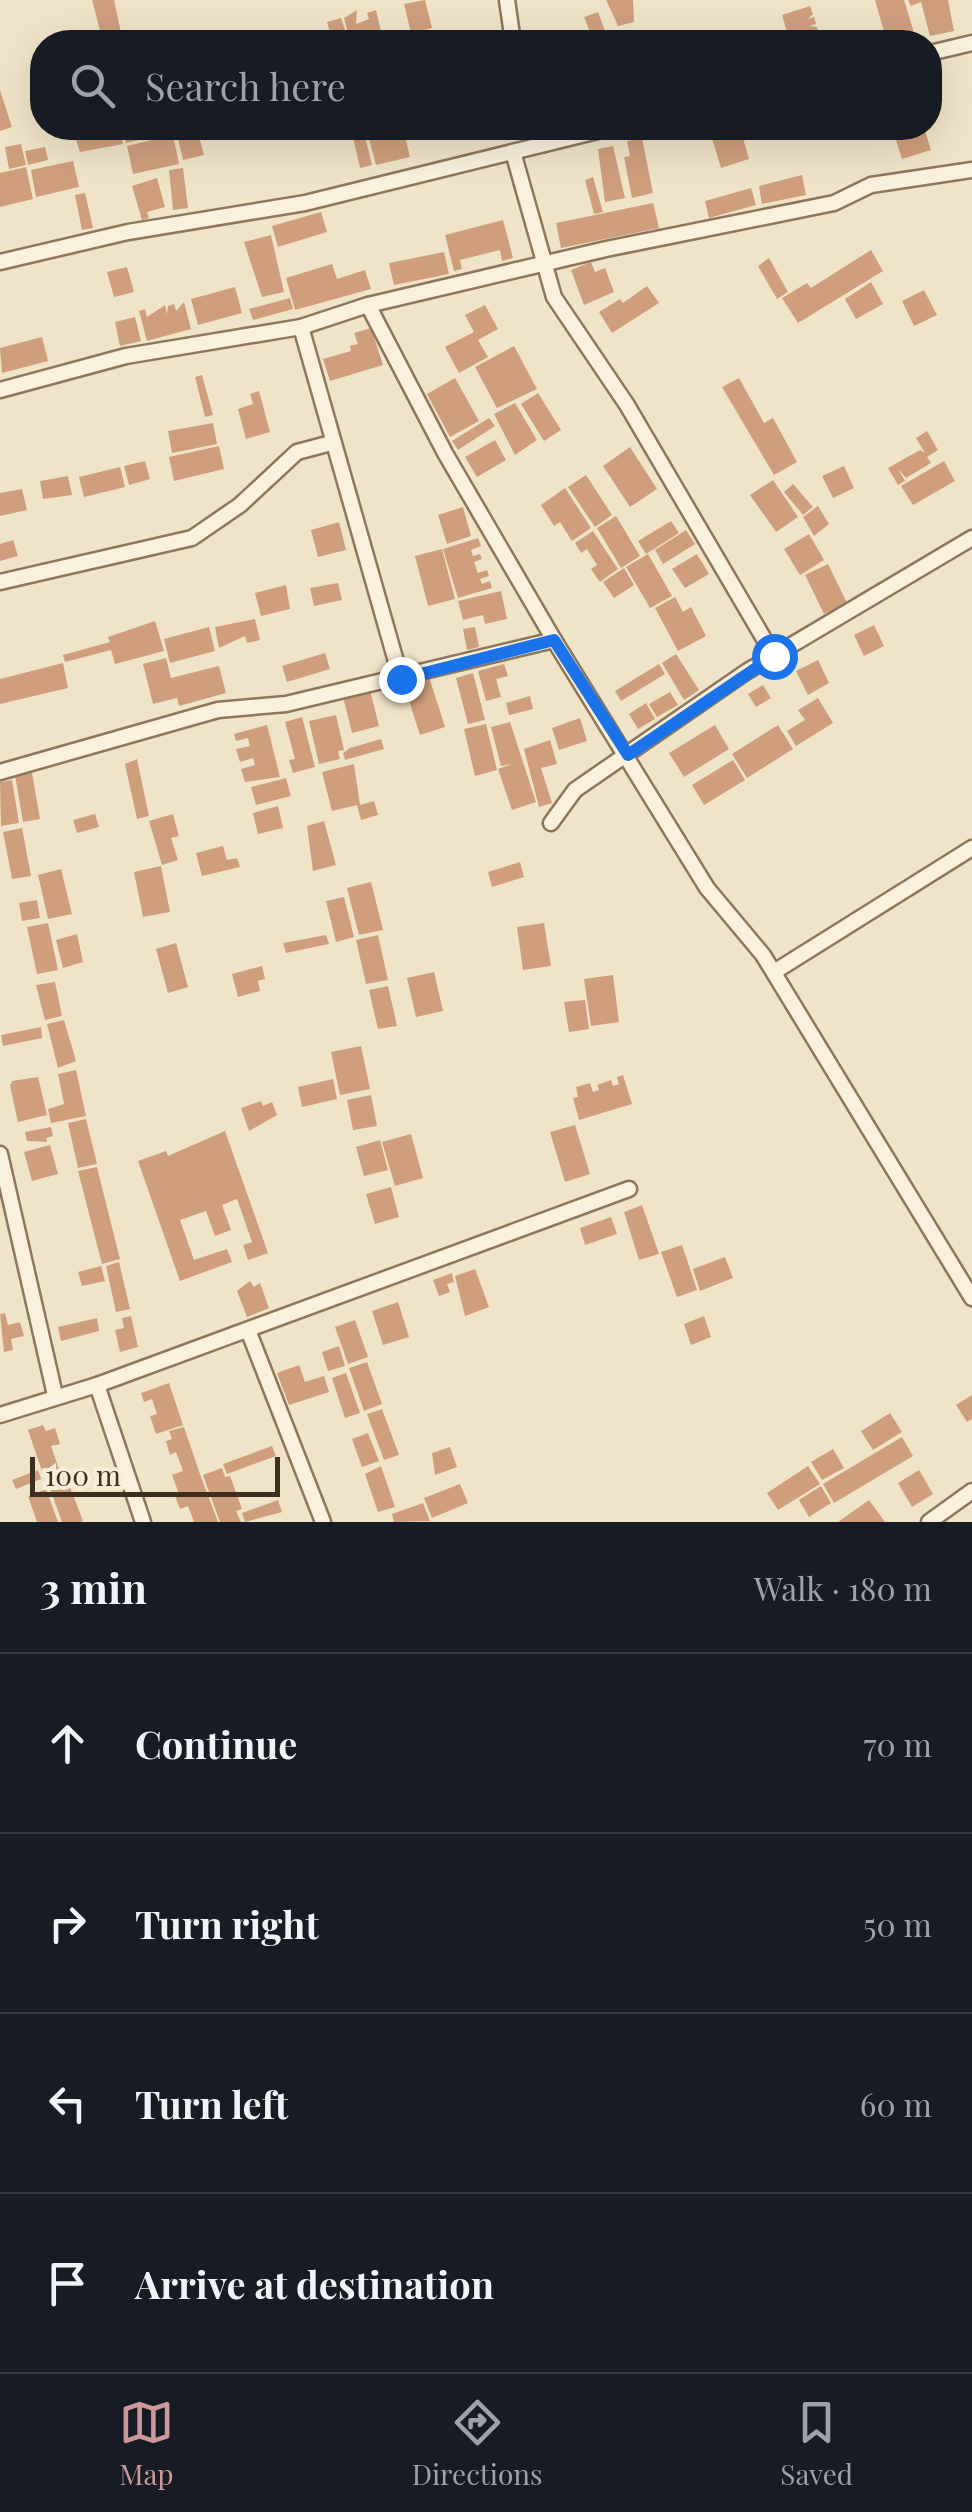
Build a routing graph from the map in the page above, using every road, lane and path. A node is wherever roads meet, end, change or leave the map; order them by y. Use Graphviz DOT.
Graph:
graph roads {
  1 [pos="507,0"];
  2 [pos="511,30"];
  3 [pos="972,43"];
  4 [pos="942,50"];
  5 [pos="544,140"];
  6 [pos="561,140"];
  7 [pos="545,144"];
  8 [pos="514,152"];
  9 [pos="972,170"];
  10 [pos="0,262"];
  11 [pos="543,265"];
  12 [pos="368,305"];
  13 [pos="301,327"];
  14 [pos="0,390"];
  15 [pos="331,442"];
  16 [pos="972,538"];
  17 [pos="0,582"];
  18 [pos="554,640"];
  19 [pos="774,656"];
  20 [pos="401,679"];
  21 [pos="628,755"];
  22 [pos="0,772"];
  23 [pos="550,824"];
  24 [pos="972,848"];
  25 [pos="774,972"];
  26 [pos="0,1154"];
  27 [pos="629,1189"];
  28 [pos="972,1298"];
  29 [pos="248,1330"];
  30 [pos="97,1386"];
  31 [pos="55,1396"];
  32 [pos="0,1415"];
  33 [pos="972,1491"];
  34 [pos="142,1522"];
  35 [pos="322,1522"];
  36 [pos="928,1522"];
  1 -- 2 [label="street"];
  3 -- 4 [label="street"];
  5 -- 7 [label="street"];
  6 -- 7 [label="street"];
  7 -- 8 [label="street"];
  8 -- 10 [label="street"];
  8 -- 11 [label="street"];
  9 -- 11 [label="street"];
  11 -- 12 [label="street"];
  11 -- 19 [label="street"];
  12 -- 13 [label="street"];
  12 -- 18 [label="street"];
  13 -- 14 [label="street"];
  13 -- 15 [label="street"];
  15 -- 17 [label="street"];
  15 -- 20 [label="street"];
  16 -- 19 [label="street"];
  18 -- 20 [label="street"];
  18 -- 21 [label="street"];
  19 -- 21 [label="street"];
  20 -- 22 [label="street"];
  21 -- 23 [label="street"];
  21 -- 25 [label="street"];
  24 -- 25 [label="street"];
  25 -- 28 [label="street"];
  26 -- 31 [label="street"];
  27 -- 29 [label="street"];
  29 -- 30 [label="street"];
  29 -- 35 [label="street"];
  30 -- 31 [label="street"];
  30 -- 34 [label="street"];
  31 -- 32 [label="street"];
  33 -- 36 [label="street"];
}
